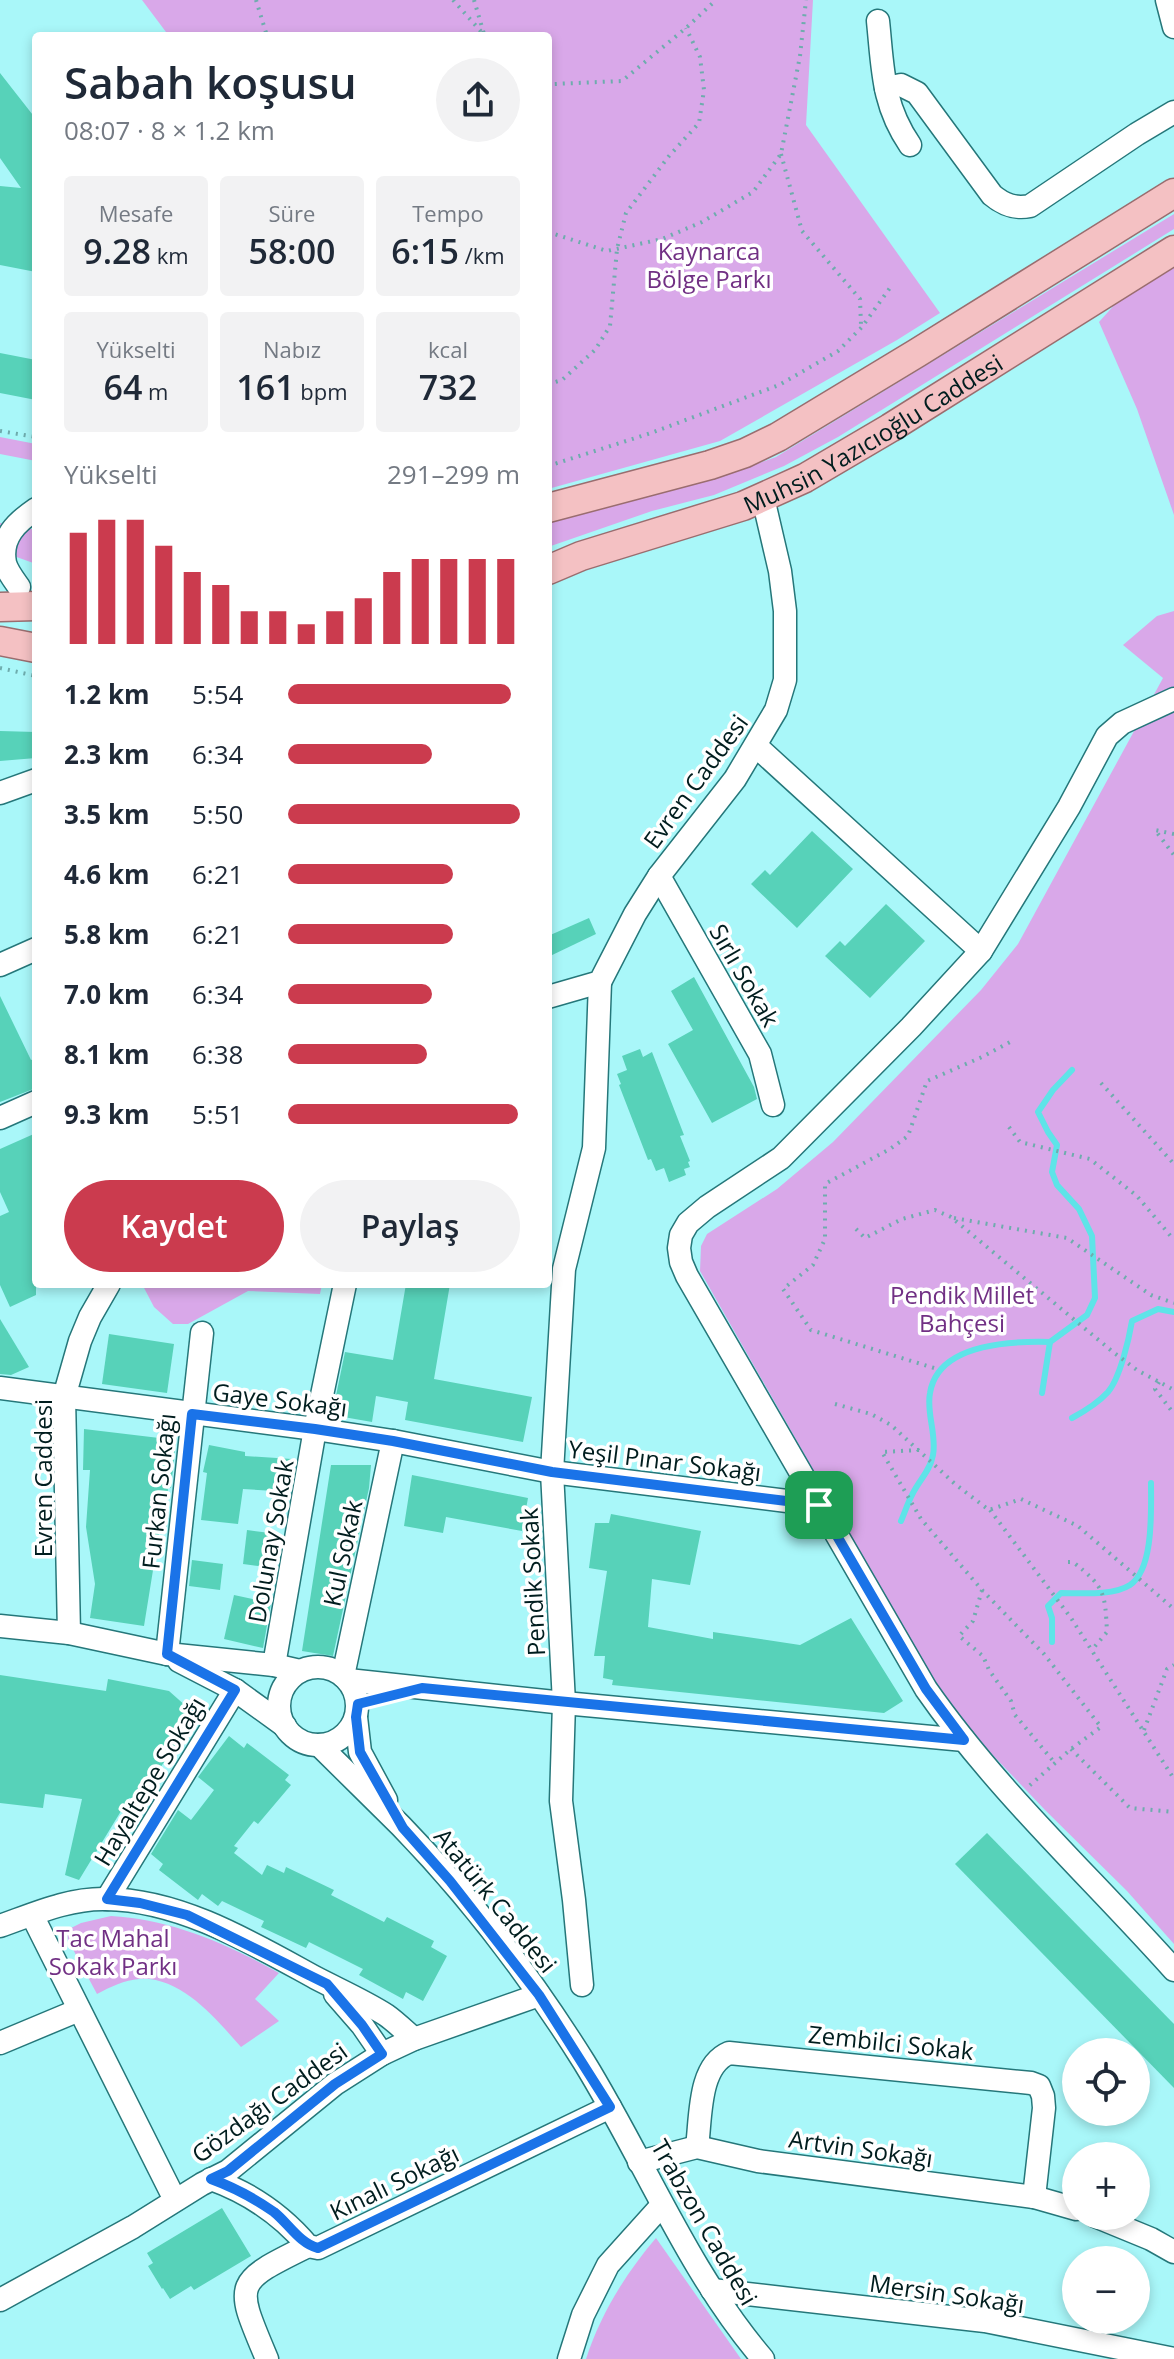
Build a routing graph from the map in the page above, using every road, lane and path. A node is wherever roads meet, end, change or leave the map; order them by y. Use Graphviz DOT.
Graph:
graph roads {
  1 [pos="256,0"];
  2 [pos="453,0"];
  3 [pos="474,0"];
  4 [pos="716,0"];
  5 [pos="806,0"];
  6 [pos="1167,0"];
  7 [pos="878,21"];
  8 [pos="1174,27"];
  9 [pos="686,28"];
  10 [pos="266,32"];
  11 [pos="481,32"];
  12 [pos="484,32"];
  13 [pos="552,83"];
  14 [pos="886,88"];
  15 [pos="1174,112"];
  16 [pos="910,145"];
  17 [pos="781,154"];
  18 [pos="1174,193"];
  19 [pos="552,233"];
  20 [pos="617,249"];
  21 [pos="1174,250"];
  22 [pos="892,285"];
  23 [pos="862,327"];
  24 [pos="552,383"];
  25 [pos="0,431"];
  26 [pos="32,436"];
  27 [pos="552,465"];
  28 [pos="763,498"];
  29 [pos="552,507"];
  30 [pos="32,512"];
  31 [pos="552,568"];
  32 [pos="18,595"];
  33 [pos="0,641"];
  34 [pos="32,647"];
  35 [pos="0,668"];
  36 [pos="32,675"];
  37 [pos="1174,699"];
  38 [pos="756,746"];
  39 [pos="32,781"];
  40 [pos="0,793"];
  41 [pos="1174,834"];
  42 [pos="1174,855"];
  43 [pos="659,876"];
  44 [pos="32,951"];
  45 [pos="981,951"];
  46 [pos="0,965"];
  47 [pos="600,982"];
  48 [pos="552,996"];
  49 [pos="1010,1042"];
  50 [pos="1101,1083"];
  51 [pos="32,1104"];
  52 [pos="773,1105"];
  53 [pos="0,1118"];
  54 [pos="1009,1127"];
  55 [pos="1174,1164"];
  56 [pos="951,1217"];
  57 [pos="856,1229"];
  58 [pos="1174,1240"];
  59 [pos="107,1288"];
  60 [pos="344,1288"];
  61 [pos="1173,1303"];
  62 [pos="202,1333"];
  63 [pos="934,1368"];
  64 [pos="1159,1382"];
  65 [pos="0,1388"];
  66 [pos="1174,1390"];
  67 [pos="64,1397"];
  68 [pos="835,1404"];
  69 [pos="192,1414"];
  70 [pos="1174,1414"];
  71 [pos="315,1429"];
  72 [pos="393,1441"];
  73 [pos="921,1452"];
  74 [pos="552,1472"];
  75 [pos="819,1505"];
  76 [pos="989,1510"];
  77 [pos="1068,1562"];
  78 [pos="982,1590"];
  79 [pos="1174,1609"];
  80 [pos="0,1626"];
  81 [pos="69,1633"];
  82 [pos="1091,1651"];
  83 [pos="167,1654"];
  84 [pos="274,1665"];
  85 [pos="1174,1665"];
  86 [pos="300,1671"];
  87 [pos="345,1678"];
  88 [pos="422,1688"];
  89 [pos="235,1690"];
  90 [pos="564,1703"];
  91 [pos="357,1710"];
  92 [pos="285,1726"];
  93 [pos="1143,1731"];
  94 [pos="964,1740"];
  95 [pos="319,1745"];
  96 [pos="1071,1749"];
  97 [pos="1055,1763"];
  98 [pos="1174,1779"];
  99 [pos="1016,1799"];
  100 [pos="1174,1812"];
  101 [pos="403,1828"];
  102 [pos="107,1899"];
  103 [pos="32,1915"];
  104 [pos="0,1926"];
  105 [pos="1174,1970"];
  106 [pos="327,1984"];
  107 [pos="582,1985"];
  108 [pos="539,1995"];
  109 [pos="79,2010"];
  110 [pos="414,2039"];
  111 [pos="0,2043"];
  112 [pos="382,2054"];
  113 [pos="610,2107"];
  114 [pos="697,2147"];
  115 [pos="639,2162"];
  116 [pos="211,2179"];
  117 [pos="1034,2197"];
  118 [pos="175,2200"];
  119 [pos="662,2205"];
  120 [pos="1062,2205"];
  121 [pos="1129,2230"];
  122 [pos="308,2246"];
  123 [pos="1174,2252"];
  124 [pos="3,2290"];
  125 [pos="712,2290"];
  126 [pos="267,2359"];
  127 [pos="569,2359"];
  128 [pos="763,2359"];
  129 [pos="1174,2359"];
  1 -- 10 [label="path"];
  2 -- 11 [label="path"];
  3 -- 12 [label="path"];
  4 -- 9 [label="path"];
  5 -- 17 [label="path"];
  6 -- 8 [label="street"];
  7 -- 14 [label="street"];
  9 -- 13 [label="path"];
  9 -- 20 [label="path"];
  14 -- 15 [label="street"];
  14 -- 16 [label="street"];
  17 -- 20 [label="path"];
  17 -- 23 [label="path"];
  18 -- 29 [label="main road, Muhsin Yazıcıoğlu Caddesi"];
  19 -- 20 [label="path"];
  20 -- 24 [label="path"];
  21 -- 28 [label="main road, Muhsin Yazıcıoğlu Caddesi"];
  22 -- 23 [label="path"];
  23 -- 27 [label="path"];
  25 -- 26 [label="path"];
  28 -- 31 [label="main road, Muhsin Yazıcıoğlu Caddesi"];
  28 -- 38 [label="street, Evren Caddesi"];
  30 -- 32 [label="street"];
  33 -- 34 [label="main road"];
  35 -- 36 [label="path"];
  37 -- 45 [label="street"];
  38 -- 43 [label="street, Evren Caddesi"];
  38 -- 45 [label="street"];
  39 -- 40 [label="street"];
  41 -- 42 [label="path"];
  43 -- 47 [label="street, Evren Caddesi"];
  43 -- 52 [label="street, Sırlı Sokak"];
  44 -- 46 [label="street"];
  45 -- 75 [label="street"];
  47 -- 48 [label="street"];
  47 -- 74 [label="street, Pendik Sokak"];
  49 -- 63 [label="path"];
  50 -- 55 [label="path"];
  51 -- 53 [label="street"];
  54 -- 58 [label="path"];
  56 -- 57 [label="path"];
  56 -- 61 [label="path"];
  56 -- 64 [label="path"];
  59 -- 67 [label="street, Evren Caddesi"];
  60 -- 71 [label="street, Dolunay Sokak"];
  62 -- 69 [label="street, Furkan Sokağı"];
  64 -- 66 [label="path"];
  64 -- 70 [label="path"];
  65 -- 67 [label="street, Gaye Sokağı"];
  67 -- 69 [label="street, Gaye Sokağı"];
  67 -- 81 [label="street, Evren Caddesi"];
  68 -- 73 [label="path"];
  69 -- 71 [label="street, Gaye Sokağı"];
  69 -- 83 [label="street, Furkan Sokağı"];
  71 -- 72 [label="street, Gaye Sokağı"];
  71 -- 84 [label="street, Dolunay Sokak"];
  72 -- 74 [label="street, Gaye Sokağı"];
  72 -- 87 [label="street, Kul Sokak"];
  73 -- 76 [label="path"];
  73 -- 78 [label="path"];
  74 -- 75 [label="street, Yeşil Pınar Sokağı"];
  74 -- 90 [label="street, Pendik Sokak"];
  75 -- 94 [label="street"];
  76 -- 79 [label="path"];
  76 -- 82 [label="path"];
  77 -- 82 [label="path"];
  78 -- 96 [label="path"];
  78 -- 97 [label="path"];
  80 -- 81 [label="street"];
  81 -- 83 [label="street"];
  82 -- 93 [label="path"];
  83 -- 84 [label="street"];
  83 -- 89 [label="street"];
  84 -- 86 [label="street"];
  85 -- 93 [label="path"];
  86 -- 87 [label="street"];
  86 -- 92 [label="street"];
  87 -- 88 [label="street"];
  87 -- 91 [label="street"];
  88 -- 90 [label="street"];
  88 -- 91 [label="street"];
  89 -- 92 [label="street"];
  89 -- 102 [label="street, Hayaltepe Sokağı"];
  90 -- 94 [label="street"];
  90 -- 107 [label="street, Pendik Sokak"];
  91 -- 95 [label="street"];
  91 -- 101 [label="street"];
  92 -- 95 [label="street"];
  93 -- 98 [label="path"];
  94 -- 99 [label="street"];
  95 -- 101 [label="street, Atatürk Caddesi"];
  96 -- 97 [label="path"];
  96 -- 100 [label="path"];
  97 -- 99 [label="path"];
  99 -- 105 [label="street"];
  101 -- 108 [label="street, Atatürk Caddesi"];
  102 -- 103 [label="street"];
  102 -- 106 [label="street"];
  103 -- 104 [label="street"];
  103 -- 109 [label="street"];
  106 -- 110 [label="street"];
  106 -- 112 [label="street"];
  108 -- 110 [label="street, Gözdağı Caddesi"];
  108 -- 113 [label="street, Atatürk Caddesi"];
  109 -- 111 [label="street"];
  109 -- 118 [label="street"];
  110 -- 112 [label="street, Gözdağı Caddesi"];
  112 -- 116 [label="street, Gözdağı Caddesi"];
  113 -- 115 [label="street, Trabzon Caddesi"];
  113 -- 122 [label="street, Kınalı Sokağı"];
  114 -- 115 [label="street, Artvin Sokağı"];
  114 -- 117 [label="street, Artvin Sokağı"];
  114 -- 117 [label="street, Zembilci Sokak"];
  115 -- 119 [label="street, Trabzon Caddesi"];
  116 -- 118 [label="street, Gözdağı Caddesi"];
  116 -- 122 [label="street"];
  117 -- 120 [label="street, Artvin Sokağı"];
  118 -- 124 [label="street, Gözdağı Caddesi"];
  119 -- 125 [label="street, Trabzon Caddesi"];
  119 -- 127 [label="street"];
  121 -- 123 [label="street"];
  122 -- 126 [label="street, Kınalı Sokağı"];
  125 -- 128 [label="street, Trabzon Caddesi"];
  125 -- 129 [label="street, Mersin Sokağı"];
}
